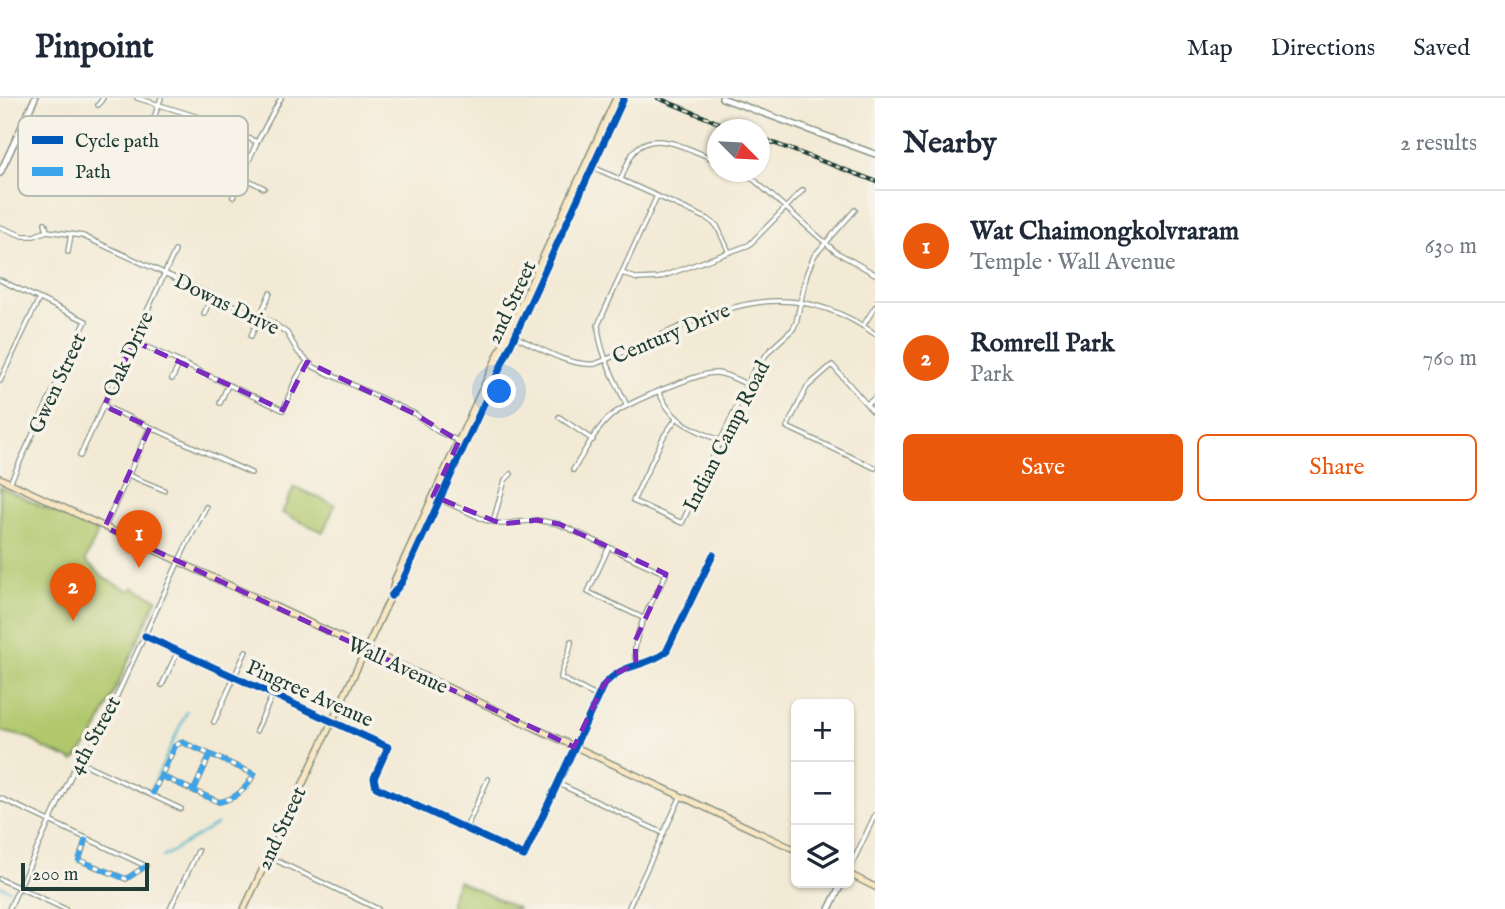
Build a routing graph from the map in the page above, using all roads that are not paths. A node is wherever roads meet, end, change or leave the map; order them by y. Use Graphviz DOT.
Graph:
graph roads {
  1 [pos="35,98"];
  2 [pos="103,98"];
  3 [pos="137,98"];
  4 [pos="161,98"];
  5 [pos="281,98"];
  6 [pos="616,98"];
  7 [pos="624,98"];
  8 [pos="722,98"];
  9 [pos="99,105"];
  10 [pos="159,105"];
  11 [pos="27,116"];
  12 [pos="154,116"];
  13 [pos="195,116"];
  14 [pos="18,134"];
  15 [pos="248,138"];
  16 [pos="257,142"];
  17 [pos="875,154"];
  18 [pos="707,157"];
  19 [pos="248,163"];
  20 [pos="589,165"];
  21 [pos="0,173"];
  22 [pos="621,179"];
  23 [pos="248,180"];
  24 [pos="757,182"];
  25 [pos="264,188"];
  26 [pos="803,190"];
  27 [pos="657,196"];
  28 [pos="787,208"];
  29 [pos="855,210"];
  30 [pos="45,223"];
  31 [pos="0,227"];
  32 [pos="47,231"];
  33 [pos="71,234"];
  34 [pos="824,242"];
  35 [pos="68,251"];
  36 [pos="176,251"];
  37 [pos="729,252"];
  38 [pos="621,272"];
  39 [pos="165,273"];
  40 [pos="875,274"];
  41 [pos="0,281"];
  42 [pos="270,293"];
  43 [pos="212,295"];
  44 [pos="39,299"];
  45 [pos="801,303"];
  46 [pos="875,307"];
  47 [pos="204,314"];
  48 [pos="259,317"];
  49 [pos="863,326"];
  50 [pos="875,334"];
  51 [pos="511,335"];
  52 [pos="251,336"];
  53 [pos="134,341"];
  54 [pos="607,359"];
  55 [pos="307,362"];
  56 [pos="180,363"];
  57 [pos="172,379"];
  58 [pos="0,381"];
  59 [pos="228,385"];
  60 [pos="747,385"];
  61 [pos="659,392"];
  62 [pos="875,398"];
  63 [pos="220,403"];
  64 [pos="867,404"];
  65 [pos="104,406"];
  66 [pos="627,406"];
  67 [pos="875,414"];
  68 [pos="559,417"];
  69 [pos="676,419"];
  70 [pos="150,427"];
  71 [pos="593,440"];
  72 [pos="721,441"];
  73 [pos="462,442"];
  74 [pos="80,456"];
  75 [pos="875,468"];
  76 [pos="573,471"];
  77 [pos="251,473"];
  78 [pos="511,474"];
  79 [pos="128,475"];
  80 [pos="0,478"];
  81 [pos="10,483"];
  82 [pos="164,490"];
  83 [pos="436,498"];
  84 [pos="206,507"];
  85 [pos="493,522"];
  86 [pos="105,527"];
  87 [pos="609,547"];
  88 [pos="713,555"];
  89 [pos="178,561"];
  90 [pos="645,619"];
  91 [pos="145,636"];
  92 [pos="571,641"];
  93 [pos="365,650"];
  94 [pos="178,651"];
  95 [pos="246,651"];
  96 [pos="636,664"];
  97 [pos="234,678"];
  98 [pos="162,685"];
  99 [pos="272,696"];
  100 [pos="598,697"];
  101 [pos="331,721"];
  102 [pos="214,722"];
  103 [pos="256,731"];
  104 [pos="574,747"];
  105 [pos="210,755"];
  106 [pos="78,761"];
  107 [pos="161,776"];
  108 [pos="488,779"];
  109 [pos="557,783"];
  110 [pos="194,790"];
  111 [pos="152,795"];
  112 [pos="681,796"];
  113 [pos="0,798"];
  114 [pos="181,808"];
  115 [pos="875,815"];
  116 [pos="51,822"];
  117 [pos="466,828"];
  118 [pos="663,833"];
  119 [pos="86,838"];
  120 [pos="791,848"];
  121 [pos="198,852"];
  122 [pos="267,856"];
  123 [pos="854,861"];
  124 [pos="854,875"];
  125 [pos="0,878"];
  126 [pos="875,887"];
  127 [pos="19,888"];
  128 [pos="840,888"];
  129 [pos="9,909"];
  130 [pos="65,909"];
  131 [pos="170,909"];
  132 [pos="244,909"];
  133 [pos="378,909"];
  134 [pos="628,909"];
  135 [pos="829,909"];
  1 -- 11 [label="street"];
  2 -- 9 [label="street"];
  3 -- 10 [label="street"];
  4 -- 10 [label="street"];
  5 -- 16 [label="street"];
  6 -- 20 [label="main road, 2nd Street"];
  7 -- 20 [label="main road, 2nd Street"];
  8 -- 17 [label="street"];
  10 -- 12 [label="street"];
  10 -- 13 [label="street"];
  14 -- 21 [label="street"];
  15 -- 16 [label="street"];
  16 -- 19 [label="street"];
  18 -- 22 [label="street"];
  20 -- 22 [label="street"];
  20 -- 51 [label="main road, 2nd Street"];
  22 -- 27 [label="street"];
  23 -- 25 [label="street"];
  24 -- 28 [label="street"];
  26 -- 28 [label="street"];
  27 -- 37 [label="street"];
  27 -- 38 [label="street"];
  28 -- 34 [label="street"];
  28 -- 37 [label="street"];
  29 -- 34 [label="street, Indian Camp Road"];
  30 -- 32 [label="street"];
  31 -- 32 [label="street, Downs Drive"];
  32 -- 33 [label="street, Downs Drive"];
  33 -- 35 [label="street"];
  33 -- 39 [label="street, Downs Drive"];
  34 -- 40 [label="street"];
  34 -- 45 [label="street, Indian Camp Road"];
  36 -- 39 [label="street, Oak Drive"];
  37 -- 38 [label="street"];
  38 -- 54 [label="street"];
  39 -- 43 [label="street, Downs Drive"];
  39 -- 53 [label="street, Oak Drive"];
  41 -- 44 [label="street"];
  42 -- 48 [label="street"];
  43 -- 47 [label="street"];
  43 -- 48 [label="street, Downs Drive"];
  44 -- 58 [label="street"];
  44 -- 81 [label="street, Gwen Street"];
  45 -- 49 [label="street, Century Drive"];
  45 -- 54 [label="street, Century Drive"];
  45 -- 60 [label="street, Indian Camp Road"];
  46 -- 49 [label="street"];
  48 -- 52 [label="street"];
  48 -- 55 [label="street, Downs Drive"];
  49 -- 50 [label="street, Century Drive"];
  51 -- 54 [label="street, Century Drive"];
  51 -- 73 [label="main road, 2nd Street"];
  53 -- 56 [label="street"];
  53 -- 65 [label="street, Oak Drive"];
  54 -- 66 [label="street"];
  55 -- 59 [label="street"];
  55 -- 73 [label="street, Downs Drive"];
  56 -- 57 [label="street"];
  56 -- 59 [label="street"];
  59 -- 63 [label="street"];
  60 -- 61 [label="street"];
  60 -- 72 [label="street, Indian Camp Road"];
  61 -- 66 [label="street"];
  61 -- 69 [label="street"];
  62 -- 64 [label="street"];
  64 -- 67 [label="street"];
  64 -- 75 [label="street"];
  65 -- 70 [label="street"];
  65 -- 74 [label="street, Oak Drive"];
  66 -- 71 [label="street"];
  68 -- 71 [label="street"];
  69 -- 72 [label="street"];
  69 -- 72 [label="street, Indian Camp Road"];
  70 -- 77 [label="street"];
  70 -- 79 [label="street"];
  71 -- 76 [label="street"];
  73 -- 83 [label="main road, 2nd Street"];
  78 -- 85 [label="street"];
  79 -- 82 [label="street"];
  79 -- 86 [label="street"];
  80 -- 81 [label="main road, Wall Avenue"];
  81 -- 86 [label="main road, Wall Avenue"];
  83 -- 85 [label="street"];
  83 -- 93 [label="main road, 2nd Street"];
  84 -- 89 [label="street, 4th Street"];
  85 -- 87 [label="street"];
  86 -- 89 [label="main road, Wall Avenue"];
  87 -- 90 [label="street"];
  87 -- 90 [label="street"];
  88 -- 96 [label="street"];
  89 -- 91 [label="street, 4th Street"];
  89 -- 93 [label="main road, Wall Avenue"];
  90 -- 96 [label="street"];
  91 -- 94 [label="street, Pingree Avenue"];
  91 -- 106 [label="street, 4th Street"];
  92 -- 100 [label="street"];
  93 -- 101 [label="main road, 2nd Street"];
  93 -- 104 [label="main road, Wall Avenue"];
  94 -- 97 [label="street, Pingree Avenue"];
  94 -- 98 [label="street"];
  95 -- 97 [label="street"];
  96 -- 100 [label="street"];
  97 -- 99 [label="street, Pingree Avenue"];
  97 -- 102 [label="street"];
  99 -- 101 [label="street, Pingree Avenue"];
  99 -- 103 [label="street"];
  100 -- 104 [label="street"];
  101 -- 117 [label="street, Pingree Avenue"];
  101 -- 122 [label="main road, 2nd Street"];
  104 -- 109 [label="street"];
  104 -- 112 [label="main road, Wall Avenue"];
  105 -- 107 [label="street"];
  105 -- 110 [label="street"];
  105 -- 110 [label="street"];
  106 -- 111 [label="street"];
  106 -- 116 [label="street, 4th Street"];
  107 -- 110 [label="street"];
  107 -- 111 [label="street"];
  108 -- 117 [label="street"];
  109 -- 117 [label="street, Pingree Avenue"];
  109 -- 118 [label="street"];
  111 -- 114 [label="street"];
  112 -- 118 [label="street"];
  112 -- 120 [label="main road, Wall Avenue"];
  113 -- 116 [label="street"];
  115 -- 123 [label="street"];
  116 -- 119 [label="street"];
  116 -- 127 [label="street, 4th Street"];
  118 -- 134 [label="street"];
  119 -- 119 [label="street"];
  121 -- 131 [label="street"];
  122 -- 132 [label="main road, 2nd Street"];
  122 -- 133 [label="street"];
  124 -- 126 [label="main road"];
  125 -- 127 [label="street"];
  127 -- 129 [label="street, 4th Street"];
  127 -- 130 [label="street"];
  128 -- 135 [label="street"];
}
